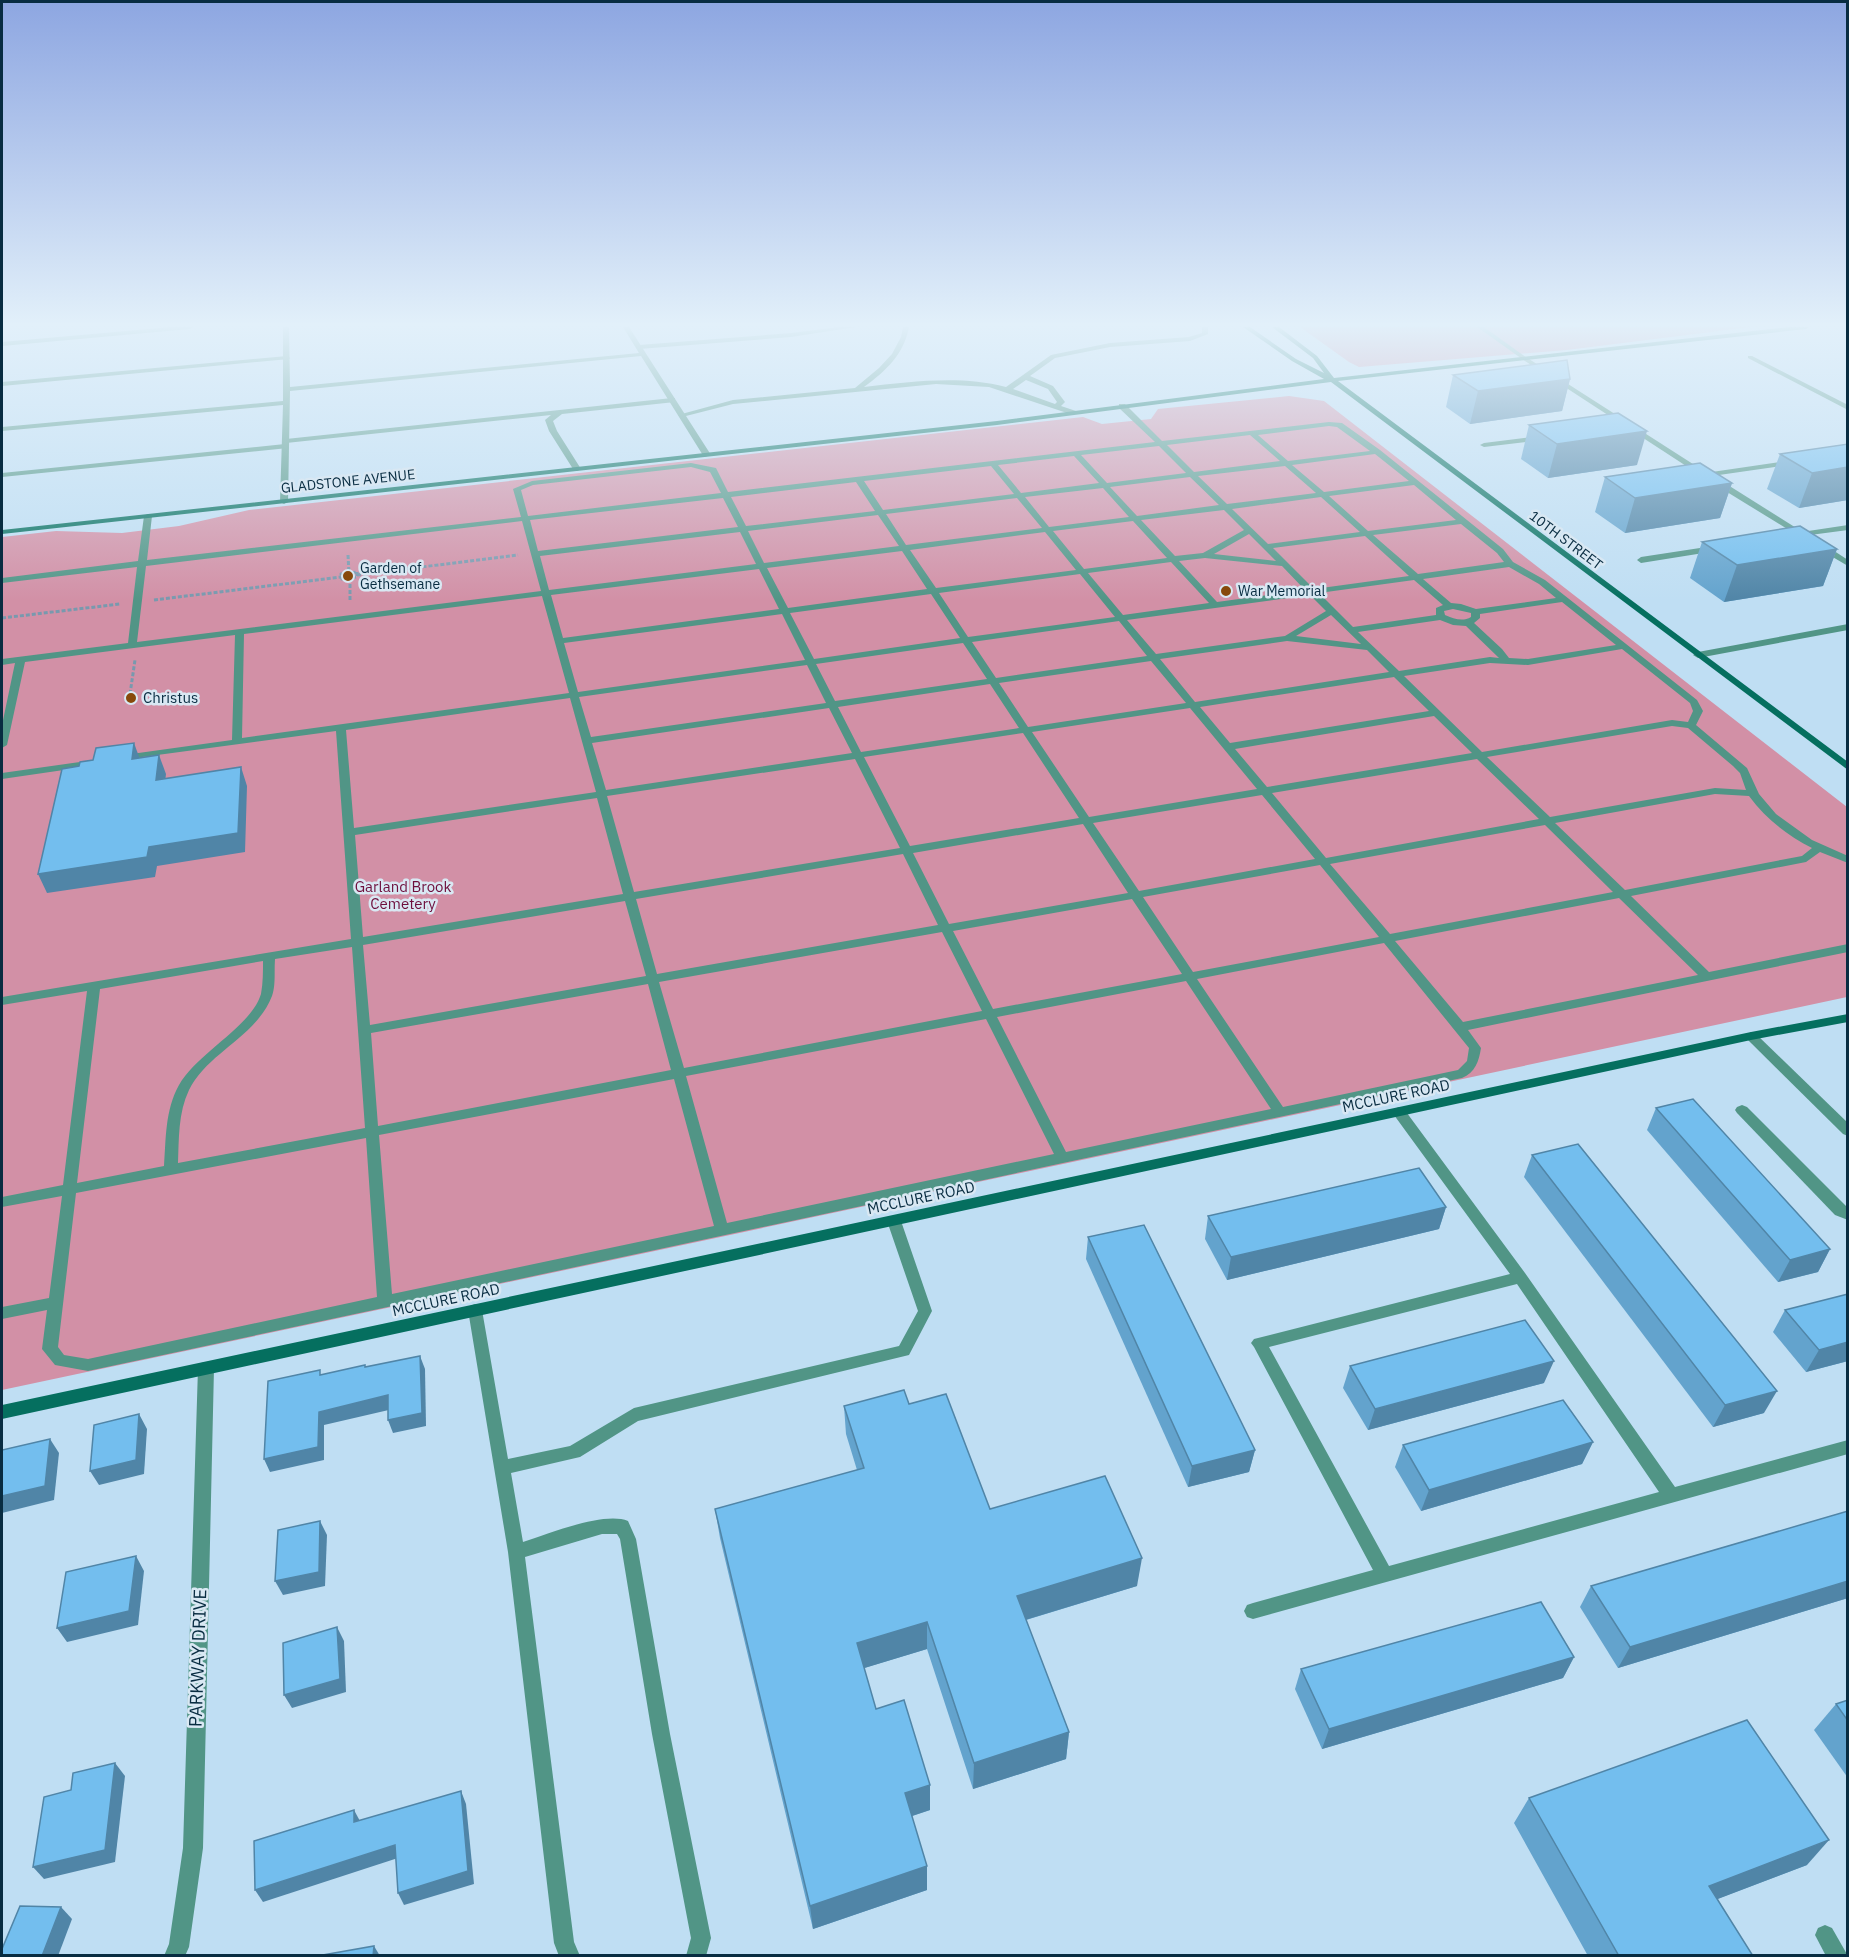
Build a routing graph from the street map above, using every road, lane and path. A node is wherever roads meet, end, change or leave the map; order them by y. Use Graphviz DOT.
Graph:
graph roads {
  1 [pos="119,418"];
  2 [pos="287,418"];
  3 [pos="504,418"];
  4 [pos="551,418"];
  5 [pos="684,418"];
  6 [pos="1027,418"];
  7 [pos="1135,418"];
  8 [pos="1383,418"];
  9 [pos="1615,418"];
  10 [pos="1627,426"];
  11 [pos="1616,427"];
  12 [pos="2,429"];
  13 [pos="1251,434"];
  14 [pos="1550,436"];
  15 [pos="286,443"];
  16 [pos="1162,444"];
  17 [pos="1484,445"];
  18 [pos="1377,452"];
  19 [pos="1076,454"];
  20 [pos="707,455"];
  21 [pos="1804,460"];
  22 [pos="1286,463"];
  23 [pos="993,464"];
  24 [pos="577,469"];
  25 [pos="1192,474"];
  26 [pos="2,475"];
  27 [pos="1705,475"];
  28 [pos="859,480"];
  29 [pos="1415,483"];
  30 [pos="1105,485"];
  31 [pos="1322,494"];
  32 [pos="726,495"];
  33 [pos="1019,495"];
  34 [pos="284,502"];
  35 [pos="1225,507"];
  36 [pos="880,512"];
  37 [pos="148,516"];
  38 [pos="527,518"];
  39 [pos="1135,518"];
  40 [pos="1463,521"];
  41 [pos="1848,527"];
  42 [pos="742,529"];
  43 [pos="1047,529"];
  44 [pos="1249,531"];
  45 [pos="2,532"];
  46 [pos="1367,534"];
  47 [pos="1802,534"];
  48 [pos="1781,538"];
  49 [pos="904,547"];
  50 [pos="1265,547"];
  51 [pos="1723,547"];
  52 [pos="537,554"];
  53 [pos="1205,555"];
  54 [pos="1173,559"];
  55 [pos="1641,560"];
  56 [pos="143,564"];
  57 [pos="1282,564"];
  58 [pos="1510,564"];
  59 [pos="1848,564"];
  60 [pos="760,565"];
  61 [pos="1081,572"];
  62 [pos="357,575"];
  63 [pos="342,577"];
  64 [pos="350,578"];
  65 [pos="1416,578"];
  66 [pos="2,580"];
  67 [pos="933,591"];
  68 [pos="547,592"];
  69 [pos="1312,592"];
  70 [pos="1564,599"];
  71 [pos="138,602"];
  72 [pos="1448,605"];
  73 [pos="1216,606"];
  74 [pos="784,611"];
  75 [pos="1332,612"];
  76 [pos="1475,612"];
  77 [pos="1441,616"];
  78 [pos="351,617"];
  79 [pos="2,618"];
  80 [pos="1122,619"];
  81 [pos="1468,623"];
  82 [pos="1848,627"];
  83 [pos="1350,630"];
  84 [pos="240,632"];
  85 [pos="1287,638"];
  86 [pos="966,640"];
  87 [pos="560,641"];
  88 [pos="135,645"];
  89 [pos="1625,646"];
  90 [pos="1370,648"];
  91 [pos="1698,655"];
  92 [pos="1154,658"];
  93 [pos="21,659"];
  94 [pos="1506,660"];
  95 [pos="2,662"];
  96 [pos="810,662"];
  97 [pos="1396,674"];
  98 [pos="993,681"];
  99 [pos="130,694"];
  100 [pos="574,695"];
  101 [pos="831,705"];
  102 [pos="1192,705"];
  103 [pos="1437,713"];
  104 [pos="1690,725"];
  105 [pos="341,728"];
  106 [pos="1026,730"];
  107 [pos="586,741"];
  108 [pos="237,742"];
  109 [pos="2,745"];
  110 [pos="1227,747"];
  111 [pos="1480,754"];
  112 [pos="857,756"];
  113 [pos="1848,767"];
  114 [pos="2,776"];
  115 [pos="1263,791"];
  116 [pos="1752,793"];
  117 [pos="600,795"];
  118 [pos="1086,820"];
  119 [pos="1547,820"];
  120 [pos="350,832"];
  121 [pos="1819,848"];
  122 [pos="906,850"];
  123 [pos="1848,860"];
  124 [pos="1322,861"];
  125 [pos="1623,894"];
  126 [pos="1136,895"];
  127 [pos="630,897"];
  128 [pos="946,928"];
  129 [pos="1387,939"];
  130 [pos="358,942"];
  131 [pos="1848,948"];
  132 [pos="269,957"];
  133 [pos="1190,976"];
  134 [pos="1707,977"];
  135 [pos="653,979"];
  136 [pos="94,986"];
  137 [pos="2,1002"];
  138 [pos="990,1014"];
  139 [pos="1848,1018"];
  140 [pos="1460,1027"];
  141 [pos="365,1030"];
  142 [pos="1750,1036"];
  143 [pos="679,1073"];
  144 [pos="1742,1110"];
  145 [pos="1280,1112"];
  146 [pos="1399,1112"];
  147 [pos="372,1131"];
  148 [pos="1848,1131"];
  149 [pos="1062,1157"];
  150 [pos="171,1169"];
  151 [pos="70,1189"];
  152 [pos="2,1202"];
  153 [pos="1848,1215"];
  154 [pos="894,1221"];
  155 [pos="722,1230"];
  156 [pos="1520,1277"];
  157 [pos="57,1302"];
  158 [pos="385,1302"];
  159 [pos="475,1310"];
  160 [pos="2,1313"];
  161 [pos="206,1368"];
  162 [pos="2,1412"];
  163 [pos="1848,1447"];
  164 [pos="502,1468"];
  165 [pos="1672,1497"];
  166 [pos="516,1552"];
  167 [pos="1384,1574"];
  168 [pos="1253,1611"];
  169 [pos="1825,1935"];
  170 [pos="178,1953"];
  171 [pos="570,1956"];
  172 [pos="696,1956"];
  173 [pos="1838,1956"];
  1 -- 12 [label="street"];
  2 -- 15 [label="street"];
  3 -- 15 [label="street"];
  4 -- 24 [label="street"];
  5 -- 20 [label="street"];
  6 -- 20 [label="street, GLADSTONE AVENUE"];
  7 -- 16 [label="street"];
  8 -- 91 [label="street, 10TH STREET"];
  9 -- 10 [label="street"];
  10 -- 11 [label="street"];
  10 -- 27 [label="street"];
  13 -- 16 [label="street"];
  13 -- 18 [label="street"];
  13 -- 22 [label="street"];
  14 -- 17 [label="street"];
  15 -- 26 [label="street"];
  15 -- 34 [label="street"];
  16 -- 19 [label="street"];
  16 -- 25 [label="street"];
  18 -- 22 [label="street"];
  18 -- 29 [label="street"];
  19 -- 23 [label="street"];
  19 -- 30 [label="street"];
  20 -- 24 [label="street, GLADSTONE AVENUE"];
  21 -- 27 [label="street"];
  22 -- 25 [label="street"];
  22 -- 31 [label="street"];
  23 -- 28 [label="street"];
  23 -- 33 [label="street"];
  24 -- 34 [label="street, GLADSTONE AVENUE"];
  25 -- 30 [label="street"];
  25 -- 35 [label="street"];
  27 -- 47 [label="street"];
  28 -- 32 [label="street"];
  28 -- 36 [label="street"];
  29 -- 31 [label="street"];
  29 -- 40 [label="street"];
  30 -- 33 [label="street"];
  30 -- 39 [label="street"];
  31 -- 35 [label="street"];
  31 -- 46 [label="street"];
  32 -- 38 [label="street"];
  32 -- 38 [label="street"];
  32 -- 42 [label="street"];
  33 -- 36 [label="street"];
  33 -- 43 [label="street"];
  34 -- 37 [label="street, GLADSTONE AVENUE"];
  35 -- 39 [label="street"];
  35 -- 44 [label="street"];
  36 -- 42 [label="street"];
  36 -- 49 [label="street"];
  37 -- 45 [label="street, GLADSTONE AVENUE"];
  37 -- 56 [label="street"];
  38 -- 52 [label="street"];
  38 -- 56 [label="street"];
  39 -- 43 [label="street"];
  39 -- 54 [label="street"];
  40 -- 46 [label="street"];
  40 -- 58 [label="street"];
  41 -- 47 [label="street"];
  42 -- 52 [label="street"];
  42 -- 60 [label="street"];
  43 -- 49 [label="street"];
  43 -- 61 [label="street"];
  44 -- 50 [label="street"];
  44 -- 53 [label="street"];
  46 -- 50 [label="street"];
  46 -- 65 [label="street"];
  47 -- 48 [label="street"];
  47 -- 59 [label="street"];
  49 -- 60 [label="street"];
  49 -- 67 [label="street"];
  50 -- 57 [label="street"];
  51 -- 55 [label="street"];
  52 -- 62 [label="path"];
  52 -- 68 [label="street"];
  53 -- 54 [label="street"];
  53 -- 57 [label="street"];
  54 -- 61 [label="street"];
  54 -- 73 [label="street"];
  56 -- 66 [label="street"];
  56 -- 71 [label="street"];
  57 -- 69 [label="street"];
  58 -- 65 [label="street"];
  58 -- 70 [label="street"];
  60 -- 68 [label="street"];
  60 -- 74 [label="street"];
  61 -- 67 [label="street"];
  61 -- 80 [label="street"];
  62 -- 63 [label="path"];
  62 -- 64 [label="path"];
  63 -- 64 [label="path"];
  63 -- 71 [label="path"];
  64 -- 78 [label="path"];
  65 -- 69 [label="street"];
  65 -- 72 [label="street"];
  67 -- 74 [label="street"];
  67 -- 86 [label="street"];
  68 -- 78 [label="street"];
  68 -- 87 [label="street"];
  69 -- 73 [label="street"];
  69 -- 75 [label="street"];
  70 -- 76 [label="street"];
  70 -- 89 [label="street"];
  71 -- 79 [label="path"];
  71 -- 88 [label="street"];
  72 -- 76 [label="street"];
  72 -- 77 [label="street"];
  73 -- 80 [label="street"];
  74 -- 87 [label="street"];
  74 -- 96 [label="street"];
  75 -- 83 [label="street"];
  75 -- 85 [label="street"];
  76 -- 81 [label="street"];
  77 -- 81 [label="street"];
  77 -- 83 [label="street"];
  78 -- 84 [label="street"];
  80 -- 86 [label="street"];
  80 -- 92 [label="street"];
  81 -- 94 [label="street"];
  82 -- 91 [label="street"];
  83 -- 90 [label="street"];
  84 -- 88 [label="street"];
  84 -- 108 [label="street"];
  85 -- 90 [label="street"];
  85 -- 92 [label="street"];
  86 -- 96 [label="street"];
  86 -- 98 [label="street"];
  87 -- 100 [label="street"];
  88 -- 93 [label="street"];
  88 -- 99 [label="path"];
  89 -- 94 [label="street"];
  89 -- 104 [label="street"];
  90 -- 97 [label="street"];
  91 -- 113 [label="street, 10TH STREET"];
  92 -- 98 [label="street"];
  92 -- 102 [label="street"];
  93 -- 95 [label="street"];
  93 -- 109 [label="street"];
  94 -- 97 [label="street"];
  96 -- 100 [label="street"];
  96 -- 101 [label="street"];
  97 -- 102 [label="street"];
  97 -- 103 [label="street"];
  98 -- 101 [label="street"];
  98 -- 106 [label="street"];
  100 -- 105 [label="street"];
  100 -- 107 [label="street"];
  101 -- 107 [label="street"];
  101 -- 112 [label="street"];
  102 -- 106 [label="street"];
  102 -- 110 [label="street"];
  103 -- 110 [label="street"];
  103 -- 111 [label="street"];
  104 -- 111 [label="street"];
  104 -- 116 [label="street"];
  105 -- 108 [label="street"];
  105 -- 120 [label="street"];
  106 -- 112 [label="street"];
  106 -- 118 [label="street"];
  107 -- 117 [label="street"];
  108 -- 114 [label="street"];
  110 -- 115 [label="street"];
  111 -- 115 [label="street"];
  111 -- 119 [label="street"];
  112 -- 117 [label="street"];
  112 -- 122 [label="street"];
  115 -- 118 [label="street"];
  115 -- 124 [label="street"];
  116 -- 119 [label="street"];
  116 -- 121 [label="street"];
  117 -- 120 [label="street"];
  117 -- 127 [label="street"];
  118 -- 122 [label="street"];
  118 -- 126 [label="street"];
  119 -- 124 [label="street"];
  119 -- 125 [label="street"];
  120 -- 130 [label="street"];
  121 -- 123 [label="street"];
  121 -- 125 [label="street"];
  122 -- 127 [label="street"];
  122 -- 128 [label="street"];
  124 -- 126 [label="street"];
  124 -- 129 [label="street"];
  125 -- 129 [label="street"];
  125 -- 134 [label="street"];
  126 -- 128 [label="street"];
  126 -- 133 [label="street"];
  127 -- 130 [label="street"];
  127 -- 135 [label="street"];
  128 -- 135 [label="street"];
  128 -- 138 [label="street"];
  129 -- 133 [label="street"];
  129 -- 140 [label="street"];
  130 -- 132 [label="street"];
  130 -- 141 [label="street"];
  131 -- 134 [label="street"];
  132 -- 136 [label="street"];
  132 -- 150 [label="street"];
  133 -- 138 [label="street"];
  133 -- 145 [label="street"];
  134 -- 140 [label="street"];
  135 -- 141 [label="street"];
  135 -- 143 [label="street"];
  136 -- 137 [label="street"];
  136 -- 151 [label="street"];
  138 -- 143 [label="street"];
  138 -- 149 [label="street"];
  139 -- 142 [label="street, MCCLURE ROAD"];
  140 -- 145 [label="street"];
  141 -- 147 [label="street"];
  142 -- 146 [label="street, MCCLURE ROAD"];
  142 -- 148 [label="street"];
  143 -- 147 [label="street"];
  143 -- 155 [label="street"];
  144 -- 153 [label="street"];
  145 -- 149 [label="street"];
  146 -- 154 [label="street, MCCLURE ROAD"];
  146 -- 156 [label="street"];
  147 -- 150 [label="street"];
  147 -- 158 [label="street"];
  149 -- 155 [label="street"];
  150 -- 151 [label="street"];
  151 -- 152 [label="street"];
  151 -- 157 [label="street"];
  154 -- 159 [label="street, MCCLURE ROAD"];
  154 -- 164 [label="street"];
  155 -- 158 [label="street"];
  156 -- 165 [label="street"];
  156 -- 167 [label="street"];
  157 -- 158 [label="street"];
  157 -- 160 [label="street"];
  159 -- 161 [label="street, MCCLURE ROAD"];
  159 -- 164 [label="street"];
  161 -- 162 [label="street, MCCLURE ROAD"];
  161 -- 170 [label="street, PARKWAY DRIVE"];
  163 -- 165 [label="street"];
  164 -- 166 [label="street"];
  165 -- 167 [label="street"];
  166 -- 171 [label="street"];
  166 -- 172 [label="street"];
  167 -- 168 [label="street"];
  169 -- 173 [label="street"];
}
